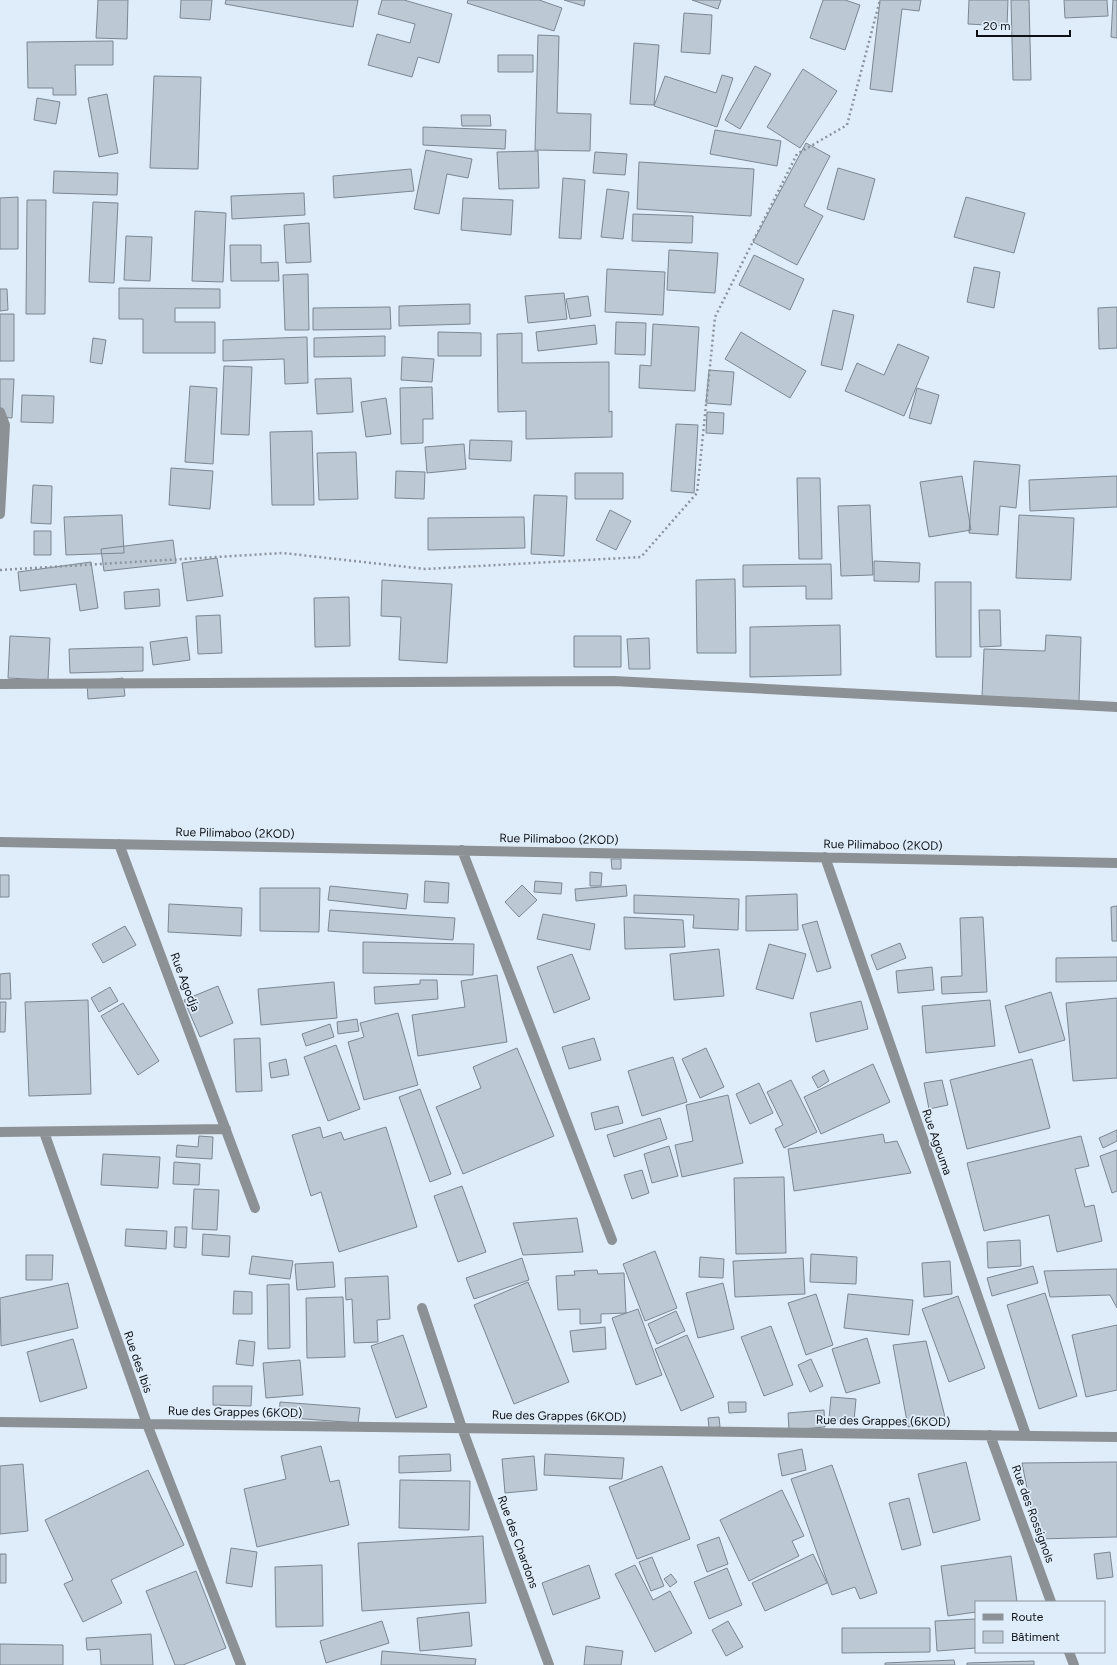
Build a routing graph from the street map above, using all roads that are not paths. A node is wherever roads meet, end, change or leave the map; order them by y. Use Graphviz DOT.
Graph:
graph roads {
  1 [pos="0,412"];
  2 [pos="0,514"];
  3 [pos="0,684"];
  4 [pos="1117,707"];
  5 [pos="0,842"];
  6 [pos="119,844"];
  7 [pos="462,850"];
  8 [pos="825,857"];
  9 [pos="1117,863"];
  10 [pos="226,1129"];
  11 [pos="0,1132"];
  12 [pos="44,1132"];
  13 [pos="255,1208"];
  14 [pos="612,1240"];
  15 [pos="422,1308"];
  16 [pos="0,1422"];
  17 [pos="146,1424"];
  18 [pos="462,1428"];
  19 [pos="990,1435"];
  20 [pos="1026,1435"];
  21 [pos="1117,1437"];
  22 [pos="1051,1601"];
  23 [pos="1069,1653"];
  24 [pos="241,1665"];
  25 [pos="549,1665"];
  26 [pos="1074,1665"];
  1 -- 2 [label="street"];
  3 -- 4 [label="street"];
  5 -- 6 [label="street, Rue Pilimaboo (2KOD)"];
  6 -- 7 [label="street, Rue Pilimaboo (2KOD)"];
  6 -- 10 [label="street, Rue Agodja"];
  7 -- 8 [label="street, Rue Pilimaboo (2KOD)"];
  7 -- 14 [label="street"];
  8 -- 9 [label="street, Rue Pilimaboo (2KOD)"];
  8 -- 20 [label="street, Rue Agouma"];
  10 -- 12 [label="street"];
  10 -- 13 [label="street, Rue Agodja"];
  11 -- 12 [label="street"];
  12 -- 17 [label="street, Rue des Ibis"];
  15 -- 18 [label="street, Rue des Chardons"];
  16 -- 17 [label="street, Rue des Grappes (6KOD)"];
  17 -- 18 [label="street, Rue des Grappes (6KOD)"];
  17 -- 24 [label="street, Rue des Ibis"];
  18 -- 19 [label="street, Rue des Grappes (6KOD)"];
  18 -- 25 [label="street, Rue des Chardons"];
  19 -- 20 [label="street, Rue des Grappes (6KOD)"];
  19 -- 22 [label="street, Rue des Rossignols"];
  20 -- 21 [label="street, Rue des Grappes (6KOD)"];
  23 -- 26 [label="street"];
}
